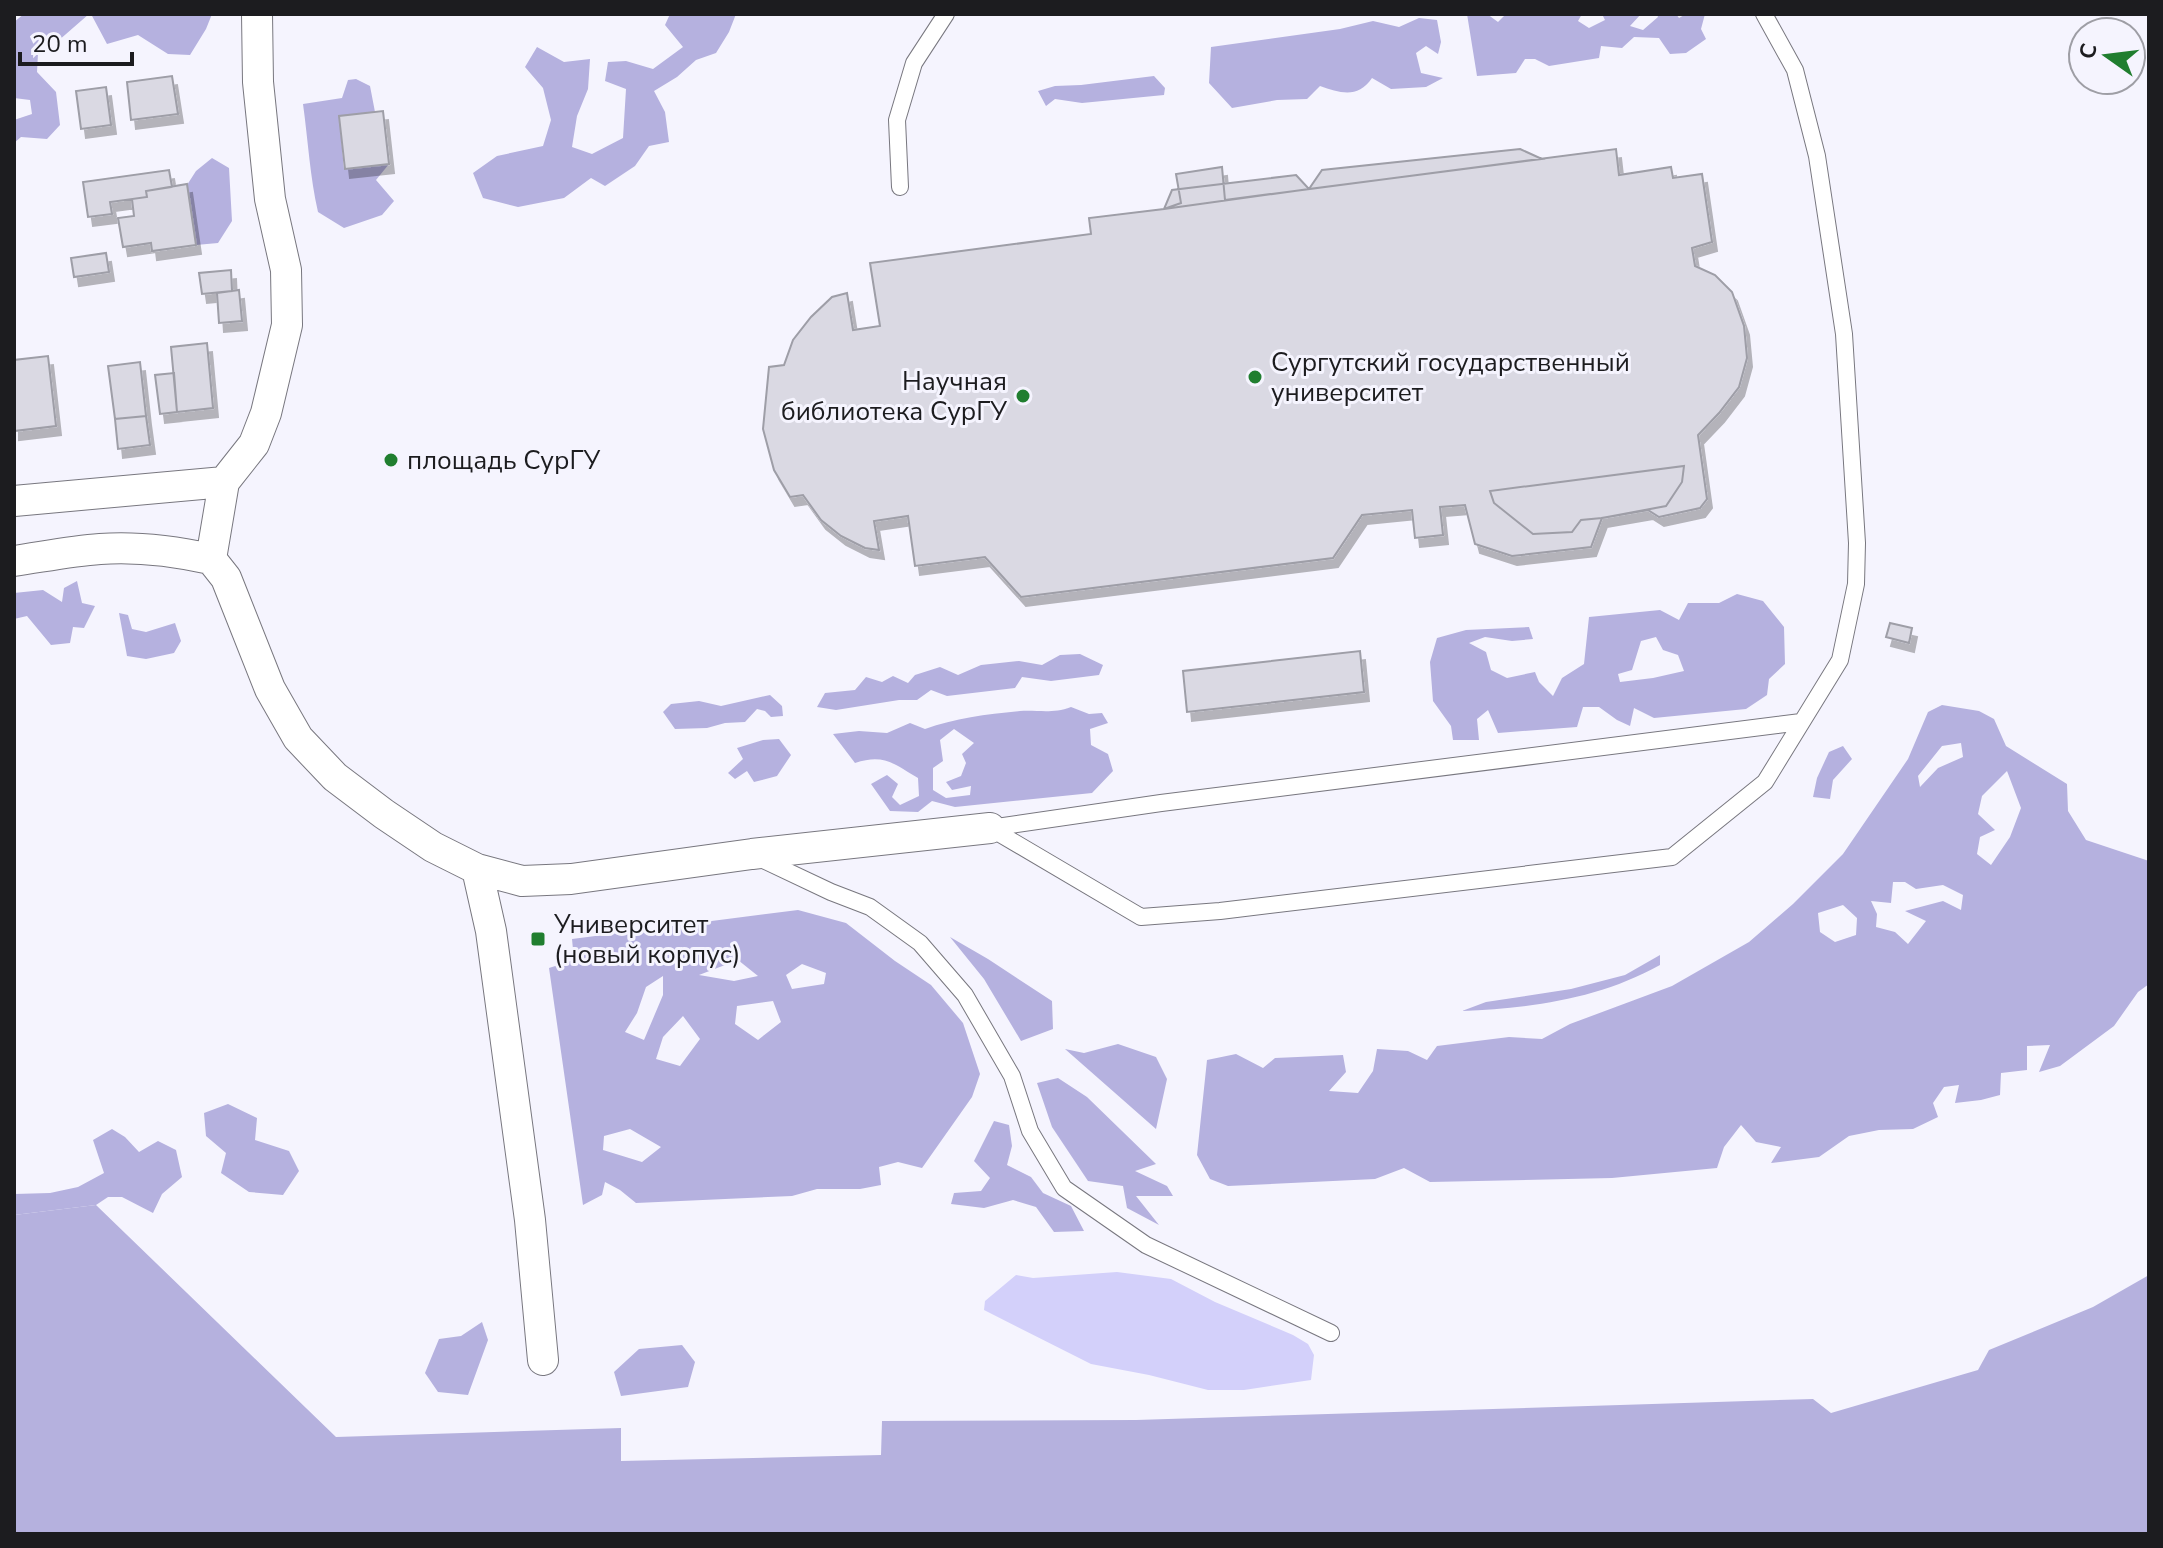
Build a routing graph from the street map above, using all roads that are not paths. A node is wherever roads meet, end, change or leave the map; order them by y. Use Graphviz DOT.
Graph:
graph roads {
  1 [pos="257,14"];
  2 [pos="946,14"];
  3 [pos="1764,14"];
  4 [pos="900,187"];
  5 [pos="224,482"];
  6 [pos="14,501"];
  7 [pos="211,559"];
  8 [pos="14,561"];
  9 [pos="1801,722"];
  10 [pos="990,828"];
  11 [pos="752,854"];
  12 [pos="477,869"];
  13 [pos="1331,1333"];
  14 [pos="543,1360"];
  1 -- 5 [label="street"];
  2 -- 4 [label="lane"];
  3 -- 9 [label="lane"];
  5 -- 6 [label="street"];
  5 -- 7 [label="street"];
  7 -- 8 [label="street"];
  7 -- 12 [label="street"];
  9 -- 10 [label="lane"];
  9 -- 10 [label="lane"];
  10 -- 11 [label="street"];
  11 -- 12 [label="street"];
  11 -- 13 [label="lane"];
  12 -- 14 [label="street"];
}
